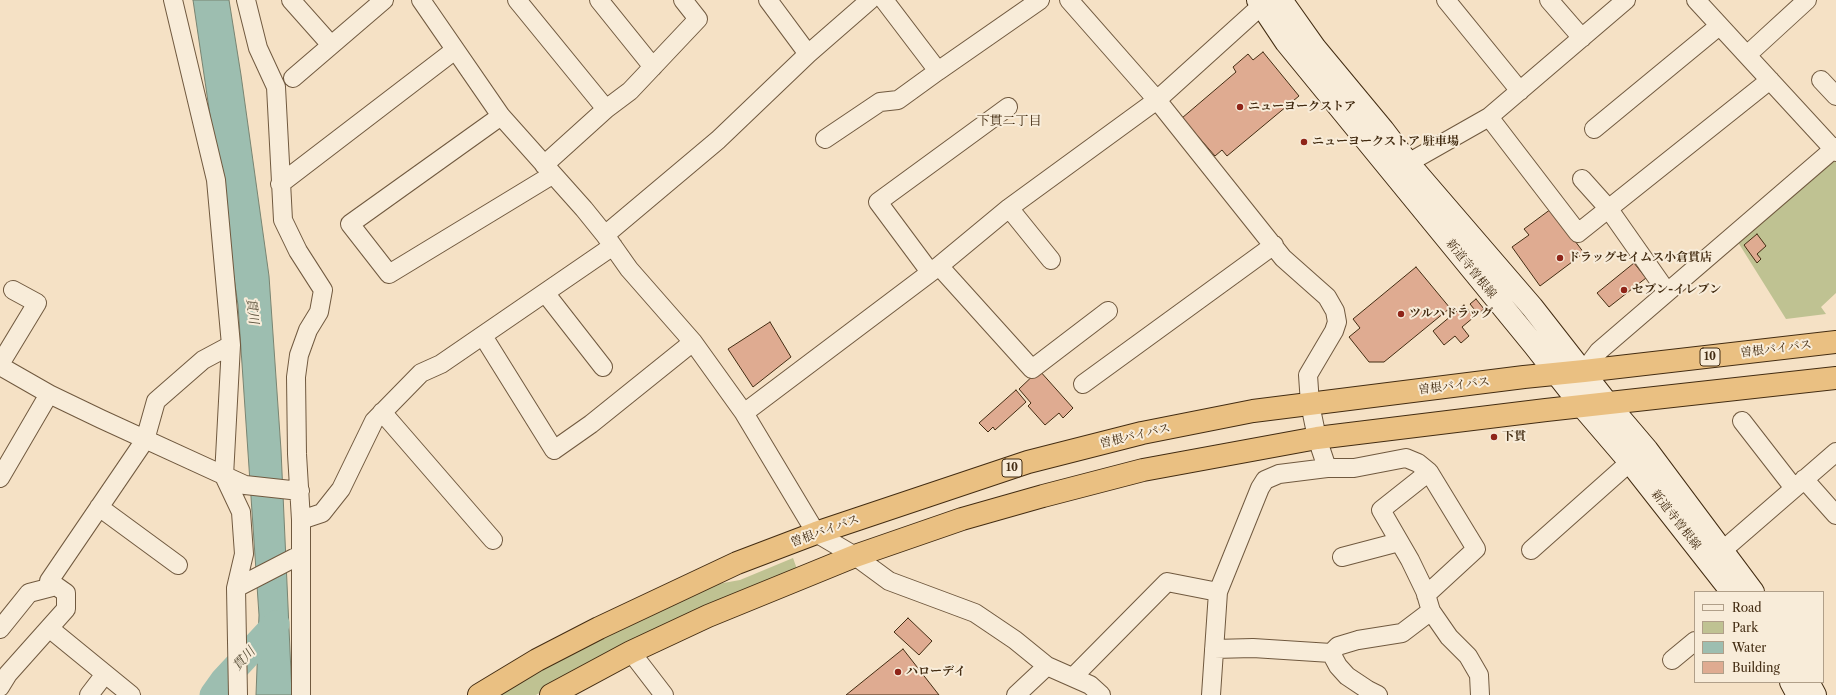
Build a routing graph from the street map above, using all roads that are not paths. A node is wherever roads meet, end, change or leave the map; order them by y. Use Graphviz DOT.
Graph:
graph roads {
  1 [pos="173,0"];
  2 [pos="246,0"];
  3 [pos="291,0"];
  4 [pos="384,0"];
  5 [pos="421,0"];
  6 [pos="517,0"];
  7 [pos="599,0"];
  8 [pos="683,0"];
  9 [pos="768,0"];
  10 [pos="1040,0"];
  11 [pos="1069,0"];
  12 [pos="1446,0"];
  13 [pos="1549,0"];
  14 [pos="1626,0"];
  15 [pos="1696,0"];
  16 [pos="1807,0"];
  17 [pos="872,1"];
  18 [pos="1266,1"];
  19 [pos="1720,26"];
  20 [pos="1582,38"];
  21 [pos="332,45"];
  22 [pos="455,50"];
  23 [pos="808,54"];
  24 [pos="1747,55"];
  25 [pos="653,67"];
  26 [pos="938,71"];
  27 [pos="293,78"];
  28 [pos="1770,80"];
  29 [pos="1821,80"];
  30 [pos="1520,91"];
  31 [pos="1836,96"];
  32 [pos="1157,100"];
  33 [pos="1008,107"];
  34 [pos="606,109"];
  35 [pos="501,116"];
  36 [pos="1489,117"];
  37 [pos="1594,129"];
  38 [pos="825,138"];
  39 [pos="1835,149"];
  40 [pos="1408,163"];
  41 [pos="548,170"];
  42 [pos="1582,179"];
  43 [pos="280,184"];
  44 [pos="1009,208"];
  45 [pos="1608,208"];
  46 [pos="609,240"];
  47 [pos="1274,246"];
  48 [pos="1051,260"];
  49 [pos="934,269"];
  50 [pos="13,290"];
  51 [pos="1668,292"];
  52 [pos="546,294"];
  53 [pos="1108,311"];
  54 [pos="483,336"];
  55 [pos="693,342"];
  56 [pos="1836,342"];
  57 [pos="231,345"];
  58 [pos="0,365"];
  59 [pos="603,367"];
  60 [pos="1584,371"];
  61 [pos="1558,374"];
  62 [pos="1836,378"];
  63 [pos="1083,384"];
  64 [pos="49,394"];
  65 [pos="1607,403"];
  66 [pos="1310,404"];
  67 [pos="1582,406"];
  68 [pos="382,412"];
  69 [pos="744,413"];
  70 [pos="1742,421"];
  71 [pos="1317,438"];
  72 [pos="145,440"];
  73 [pos="1836,452"];
  74 [pos="1630,462"];
  75 [pos="1327,468"];
  76 [pos="1429,472"];
  77 [pos="224,476"];
  78 [pos="0,478"];
  79 [pos="1799,483"];
  80 [pos="296,491"];
  81 [pos="99,507"];
  82 [pos="1836,515"];
  83 [pos="301,520"];
  84 [pos="816,533"];
  85 [pos="493,540"];
  86 [pos="1399,542"];
  87 [pos="1531,550"];
  88 [pos="1723,550"];
  89 [pos="855,556"];
  90 [pos="297,557"];
  91 [pos="1342,557"];
  92 [pos="178,564"];
  93 [pos="56,586"];
  94 [pos="241,586"];
  95 [pos="1731,591"];
  96 [pos="1752,591"];
  97 [pos="1218,592"];
  98 [pos="1428,603"];
  99 [pos="49,628"];
  100 [pos="0,629"];
  101 [pos="1694,642"];
  102 [pos="1214,649"];
  103 [pos="631,652"];
  104 [pos="1331,652"];
  105 [pos="1672,660"];
  106 [pos="1047,666"];
  107 [pos="106,674"];
  108 [pos="1073,677"];
  109 [pos="0,687"];
  110 [pos="1795,688"];
  111 [pos="89,695"];
  112 [pos="131,695"];
  113 [pos="238,695"];
  114 [pos="301,695"];
  115 [pos="478,695"];
  116 [pos="551,695"];
  117 [pos="664,695"];
  118 [pos="1016,695"];
  119 [pos="1101,695"];
  120 [pos="1211,695"];
  121 [pos="1378,695"];
  122 [pos="1480,695"];
  123 [pos="1815,695"];
  1 -- 57 [label="street"];
  2 -- 43 [label="street"];
  3 -- 21 [label="street"];
  4 -- 21 [label="street"];
  5 -- 22 [label="street"];
  6 -- 34 [label="street"];
  7 -- 25 [label="street"];
  8 -- 25 [label="street"];
  9 -- 23 [label="street"];
  10 -- 26 [label="street"];
  11 -- 32 [label="street"];
  12 -- 30 [label="street"];
  13 -- 20 [label="street"];
  14 -- 20 [label="street"];
  15 -- 19 [label="street"];
  16 -- 24 [label="street"];
  17 -- 23 [label="street"];
  17 -- 26 [label="street"];
  18 -- 32 [label="street"];
  18 -- 40 [label="main road, 新道寺曽根線"];
  18 -- 61 [label="main road, 新道寺曽根線"];
  19 -- 24 [label="street"];
  19 -- 37 [label="street"];
  20 -- 30 [label="street"];
  21 -- 27 [label="street"];
  22 -- 35 [label="street"];
  22 -- 43 [label="street"];
  23 -- 46 [label="street"];
  24 -- 28 [label="street"];
  25 -- 34 [label="street"];
  26 -- 38 [label="street"];
  28 -- 39 [label="street"];
  28 -- 45 [label="street"];
  29 -- 31 [label="street"];
  30 -- 36 [label="street"];
  32 -- 44 [label="street"];
  32 -- 47 [label="street"];
  33 -- 49 [label="street"];
  34 -- 41 [label="street"];
  35 -- 41 [label="street"];
  35 -- 41 [label="street"];
  36 -- 40 [label="street"];
  36 -- 45 [label="street"];
  39 -- 51 [label="street"];
  40 -- 60 [label="main road, 新道寺曽根線"];
  41 -- 46 [label="street"];
  42 -- 45 [label="street"];
  43 -- 80 [label="street"];
  44 -- 48 [label="street"];
  44 -- 49 [label="street"];
  45 -- 51 [label="street"];
  46 -- 52 [label="street"];
  46 -- 55 [label="street"];
  47 -- 63 [label="street"];
  47 -- 66 [label="street"];
  49 -- 53 [label="street"];
  49 -- 69 [label="street"];
  50 -- 58 [label="street"];
  51 -- 60 [label="street"];
  52 -- 54 [label="street"];
  52 -- 59 [label="street"];
  54 -- 55 [label="street"];
  54 -- 68 [label="street"];
  55 -- 69 [label="street"];
  56 -- 60 [label="highway, 曽根バイパス / 10"];
  57 -- 72 [label="street"];
  57 -- 77 [label="street"];
  58 -- 64 [label="street"];
  60 -- 61 [label="highway, 曽根バイパス / 10"];
  60 -- 65 [label="main road, 新道寺曽根線"];
  61 -- 66 [label="highway, 曽根バイパス / 10"];
  61 -- 67 [label="main road, 新道寺曽根線"];
  62 -- 65 [label="highway"];
  64 -- 72 [label="street"];
  64 -- 78 [label="street"];
  65 -- 67 [label="highway"];
  65 -- 88 [label="main road, 新道寺曽根線"];
  66 -- 71 [label="street"];
  66 -- 84 [label="highway, 曽根バイパス / 10"];
  67 -- 71 [label="highway"];
  67 -- 74 [label="main road, 新道寺曽根線"];
  68 -- 83 [label="street"];
  68 -- 85 [label="street"];
  69 -- 84 [label="street"];
  70 -- 79 [label="street"];
  71 -- 75 [label="street"];
  71 -- 89 [label="highway"];
  72 -- 77 [label="street"];
  72 -- 81 [label="street"];
  73 -- 79 [label="street"];
  74 -- 87 [label="street"];
  74 -- 95 [label="main road, 新道寺曽根線"];
  75 -- 76 [label="street"];
  75 -- 97 [label="street"];
  76 -- 86 [label="street"];
  76 -- 98 [label="street"];
  77 -- 80 [label="street"];
  77 -- 94 [label="street"];
  79 -- 82 [label="street"];
  79 -- 88 [label="street"];
  80 -- 83 [label="street"];
  81 -- 92 [label="street"];
  81 -- 93 [label="street"];
  83 -- 90 [label="street"];
  84 -- 89 [label="street"];
  84 -- 115 [label="highway, 曽根バイパス / 10"];
  86 -- 91 [label="street"];
  86 -- 98 [label="street"];
  88 -- 96 [label="main road, 新道寺曽根線"];
  89 -- 103 [label="highway"];
  89 -- 106 [label="street"];
  90 -- 94 [label="street"];
  90 -- 114 [label="street"];
  93 -- 99 [label="street"];
  93 -- 100 [label="street"];
  94 -- 113 [label="street"];
  97 -- 102 [label="street"];
  97 -- 108 [label="street"];
  98 -- 104 [label="street"];
  98 -- 122 [label="street"];
  99 -- 107 [label="street"];
  99 -- 109 [label="street"];
  101 -- 105 [label="street"];
  102 -- 104 [label="street"];
  102 -- 120 [label="street"];
  103 -- 116 [label="highway"];
  103 -- 117 [label="street"];
  104 -- 121 [label="street"];
  106 -- 108 [label="street"];
  106 -- 118 [label="street"];
  107 -- 111 [label="street"];
  107 -- 112 [label="street"];
  108 -- 119 [label="street"];
  110 -- 123 [label="main road"];
}
